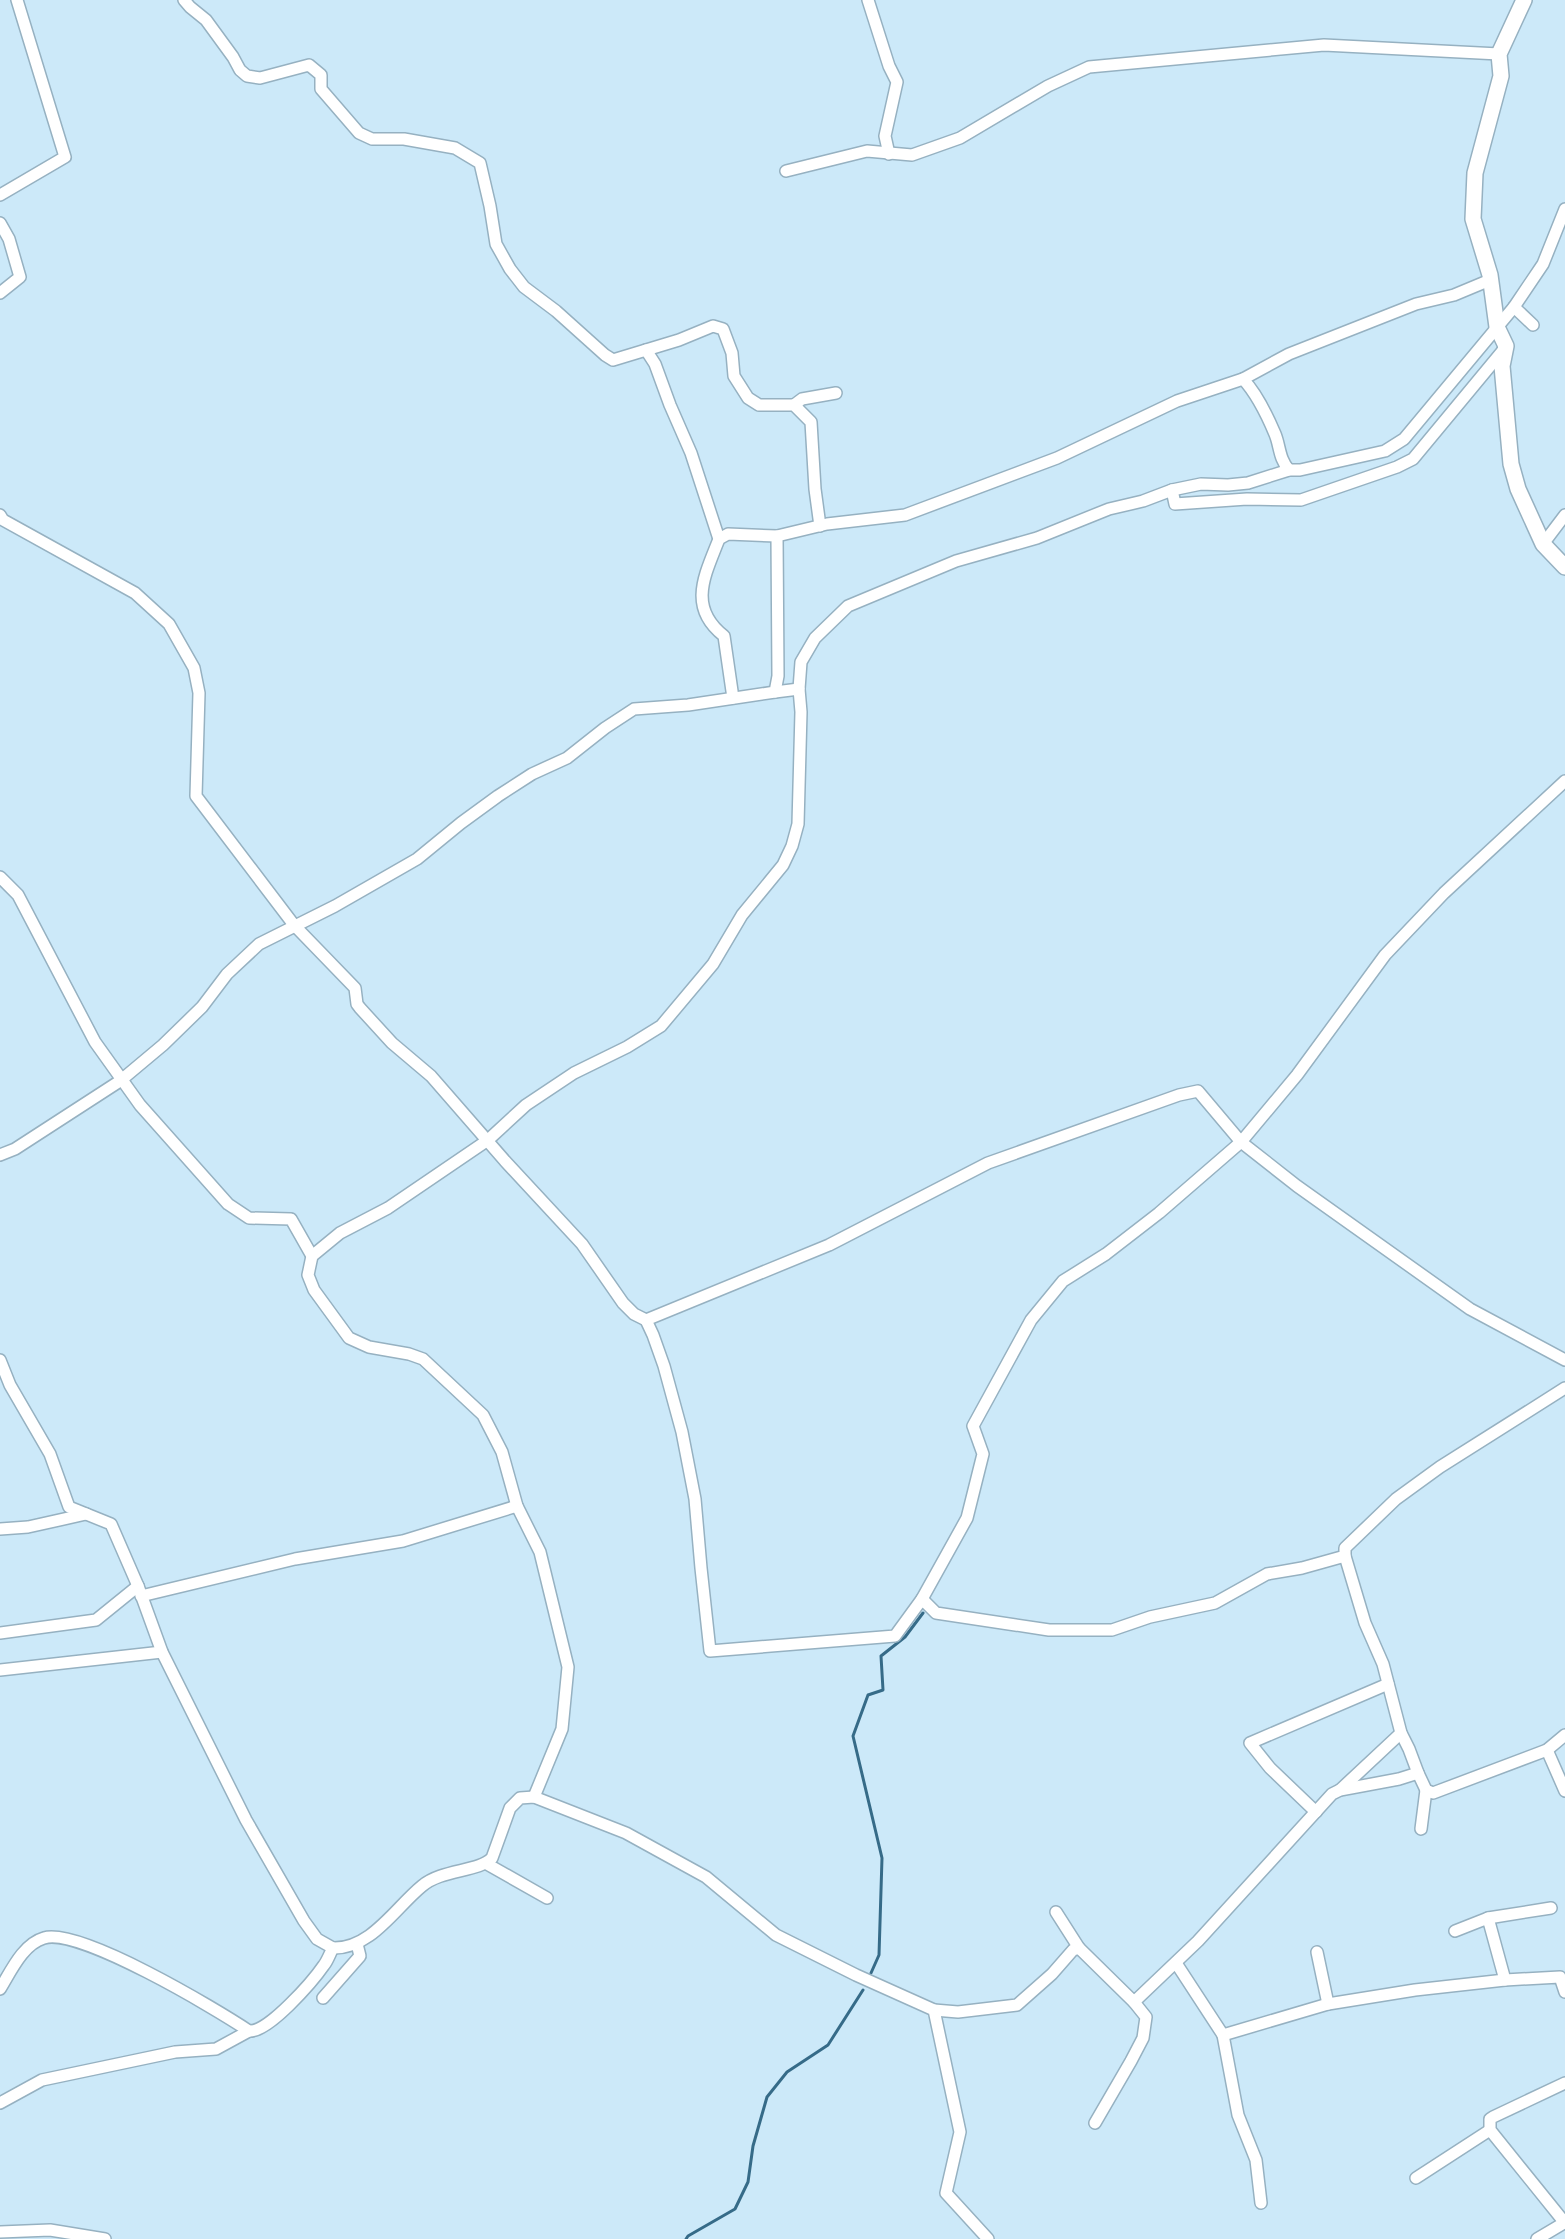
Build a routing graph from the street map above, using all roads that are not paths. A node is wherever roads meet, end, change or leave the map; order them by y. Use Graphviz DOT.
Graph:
graph roads {
  1 [pos="17,0"];
  2 [pos="184,0"];
  3 [pos="868,0"];
  4 [pos="1524,0"];
  5 [pos="1499,54"];
  6 [pos="889,154"];
  7 [pos="786,171"];
  8 [pos="0,195"];
  9 [pos="1565,209"];
  10 [pos="0,223"];
  11 [pos="1490,280"];
  12 [pos="0,292"];
  13 [pos="1514,307"];
  14 [pos="1533,325"];
  15 [pos="1498,328"];
  16 [pos="1506,346"];
  17 [pos="646,350"];
  18 [pos="1243,379"];
  19 [pos="836,393"];
  20 [pos="794,405"];
  21 [pos="1288,470"];
  22 [pos="1172,490"];
  23 [pos="0,515"];
  24 [pos="1565,515"];
  25 [pos="820,526"];
  26 [pos="776,536"];
  27 [pos="718,539"];
  28 [pos="1543,544"];
  29 [pos="1565,567"];
  30 [pos="799,688"];
  31 [pos="775,692"];
  32 [pos="733,698"];
  33 [pos="1565,781"];
  34 [pos="0,877"];
  35 [pos="294,926"];
  36 [pos="120,1081"];
  37 [pos="488,1140"];
  38 [pos="1241,1142"];
  39 [pos="0,1155"];
  40 [pos="312,1256"];
  41 [pos="646,1320"];
  42 [pos="1565,1360"];
  43 [pos="1,1365"];
  44 [pos="1565,1388"];
  45 [pos="517,1506"];
  46 [pos="86,1514"];
  47 [pos="0,1529"];
  48 [pos="1345,1556"];
  49 [pos="139,1591"];
  50 [pos="922,1599"];
  51 [pos="0,1633"];
  52 [pos="162,1652"];
  53 [pos="0,1670"];
  54 [pos="1388,1684"];
  55 [pos="1401,1733"];
  56 [pos="1565,1735"];
  57 [pos="1546,1750"];
  58 [pos="1418,1773"];
  59 [pos="1340,1790"];
  60 [pos="1426,1790"];
  61 [pos="1565,1791"];
  62 [pos="534,1797"];
  63 [pos="1316,1812"];
  64 [pos="1420,1828"];
  65 [pos="486,1864"];
  66 [pos="547,1898"];
  67 [pos="1551,1908"];
  68 [pos="1056,1912"];
  69 [pos="1488,1918"];
  70 [pos="1456,1931"];
  71 [pos="357,1944"];
  72 [pos="333,1948"];
  73 [pos="1079,1948"];
  74 [pos="1317,1952"];
  75 [pos="1176,1963"];
  76 [pos="1505,1980"];
  77 [pos="0,1988"];
  78 [pos="1565,1992"];
  79 [pos="322,1998"];
  80 [pos="1134,2002"];
  81 [pos="1328,2004"];
  82 [pos="934,2010"];
  83 [pos="249,2031"];
  84 [pos="1223,2035"];
  85 [pos="1565,2083"];
  86 [pos="0,2103"];
  87 [pos="1095,2123"];
  88 [pos="1490,2130"];
  89 [pos="1416,2178"];
  90 [pos="1261,2203"];
  91 [pos="1565,2223"];
  92 [pos="0,2232"];
  93 [pos="105,2239"];
  94 [pos="988,2239"];
  95 [pos="1537,2239"];
  1 -- 8 [label="street"];
  2 -- 17 [label="street"];
  3 -- 6 [label="street"];
  4 -- 5 [label="main road"];
  5 -- 6 [label="street"];
  5 -- 11 [label="main road"];
  6 -- 7 [label="street"];
  9 -- 13 [label="street"];
  10 -- 12 [label="street"];
  11 -- 15 [label="main road"];
  11 -- 18 [label="street"];
  13 -- 14 [label="street"];
  13 -- 15 [label="street"];
  15 -- 16 [label="main road"];
  15 -- 21 [label="street"];
  16 -- 22 [label="street"];
  16 -- 28 [label="main road"];
  17 -- 20 [label="street"];
  17 -- 27 [label="street"];
  18 -- 21 [label="street"];
  18 -- 25 [label="street"];
  19 -- 20 [label="street"];
  20 -- 25 [label="street"];
  21 -- 22 [label="street"];
  22 -- 30 [label="street"];
  23 -- 35 [label="street"];
  24 -- 28 [label="street"];
  25 -- 26 [label="street"];
  26 -- 27 [label="street"];
  26 -- 31 [label="street"];
  27 -- 32 [label="street"];
  28 -- 29 [label="main road"];
  30 -- 31 [label="street"];
  30 -- 37 [label="street"];
  31 -- 32 [label="street"];
  32 -- 35 [label="street"];
  33 -- 38 [label="street"];
  34 -- 36 [label="street"];
  35 -- 36 [label="street"];
  35 -- 37 [label="street"];
  36 -- 39 [label="street"];
  36 -- 40 [label="street"];
  37 -- 40 [label="street"];
  37 -- 41 [label="street"];
  38 -- 41 [label="street"];
  38 -- 42 [label="street"];
  38 -- 50 [label="street"];
  40 -- 45 [label="street"];
  41 -- 50 [label="street"];
  43 -- 46 [label="street"];
  44 -- 48 [label="street"];
  45 -- 49 [label="street"];
  45 -- 62 [label="street"];
  46 -- 47 [label="street"];
  46 -- 49 [label="street"];
  48 -- 50 [label="street"];
  48 -- 54 [label="street"];
  49 -- 51 [label="street"];
  49 -- 52 [label="street"];
  52 -- 53 [label="street"];
  52 -- 72 [label="street"];
  54 -- 55 [label="street"];
  54 -- 63 [label="street"];
  55 -- 58 [label="street"];
  55 -- 59 [label="street"];
  56 -- 57 [label="street"];
  57 -- 60 [label="street"];
  57 -- 61 [label="street"];
  58 -- 59 [label="street"];
  58 -- 60 [label="street"];
  59 -- 63 [label="street"];
  60 -- 64 [label="street"];
  62 -- 65 [label="street"];
  62 -- 82 [label="street"];
  63 -- 75 [label="street"];
  65 -- 66 [label="street"];
  65 -- 71 [label="street"];
  67 -- 69 [label="street"];
  68 -- 73 [label="street"];
  69 -- 70 [label="street"];
  69 -- 76 [label="street"];
  71 -- 72 [label="street"];
  71 -- 79 [label="street"];
  72 -- 83 [label="street"];
  73 -- 80 [label="street"];
  73 -- 82 [label="street"];
  74 -- 81 [label="street"];
  75 -- 80 [label="street"];
  75 -- 84 [label="street"];
  76 -- 78 [label="street"];
  76 -- 81 [label="street"];
  77 -- 83 [label="street"];
  80 -- 87 [label="street"];
  81 -- 84 [label="street"];
  82 -- 94 [label="street"];
  83 -- 86 [label="street"];
  84 -- 90 [label="street"];
  85 -- 88 [label="street"];
  88 -- 89 [label="street"];
  88 -- 91 [label="street"];
  91 -- 95 [label="street"];
  92 -- 93 [label="street"];
}
